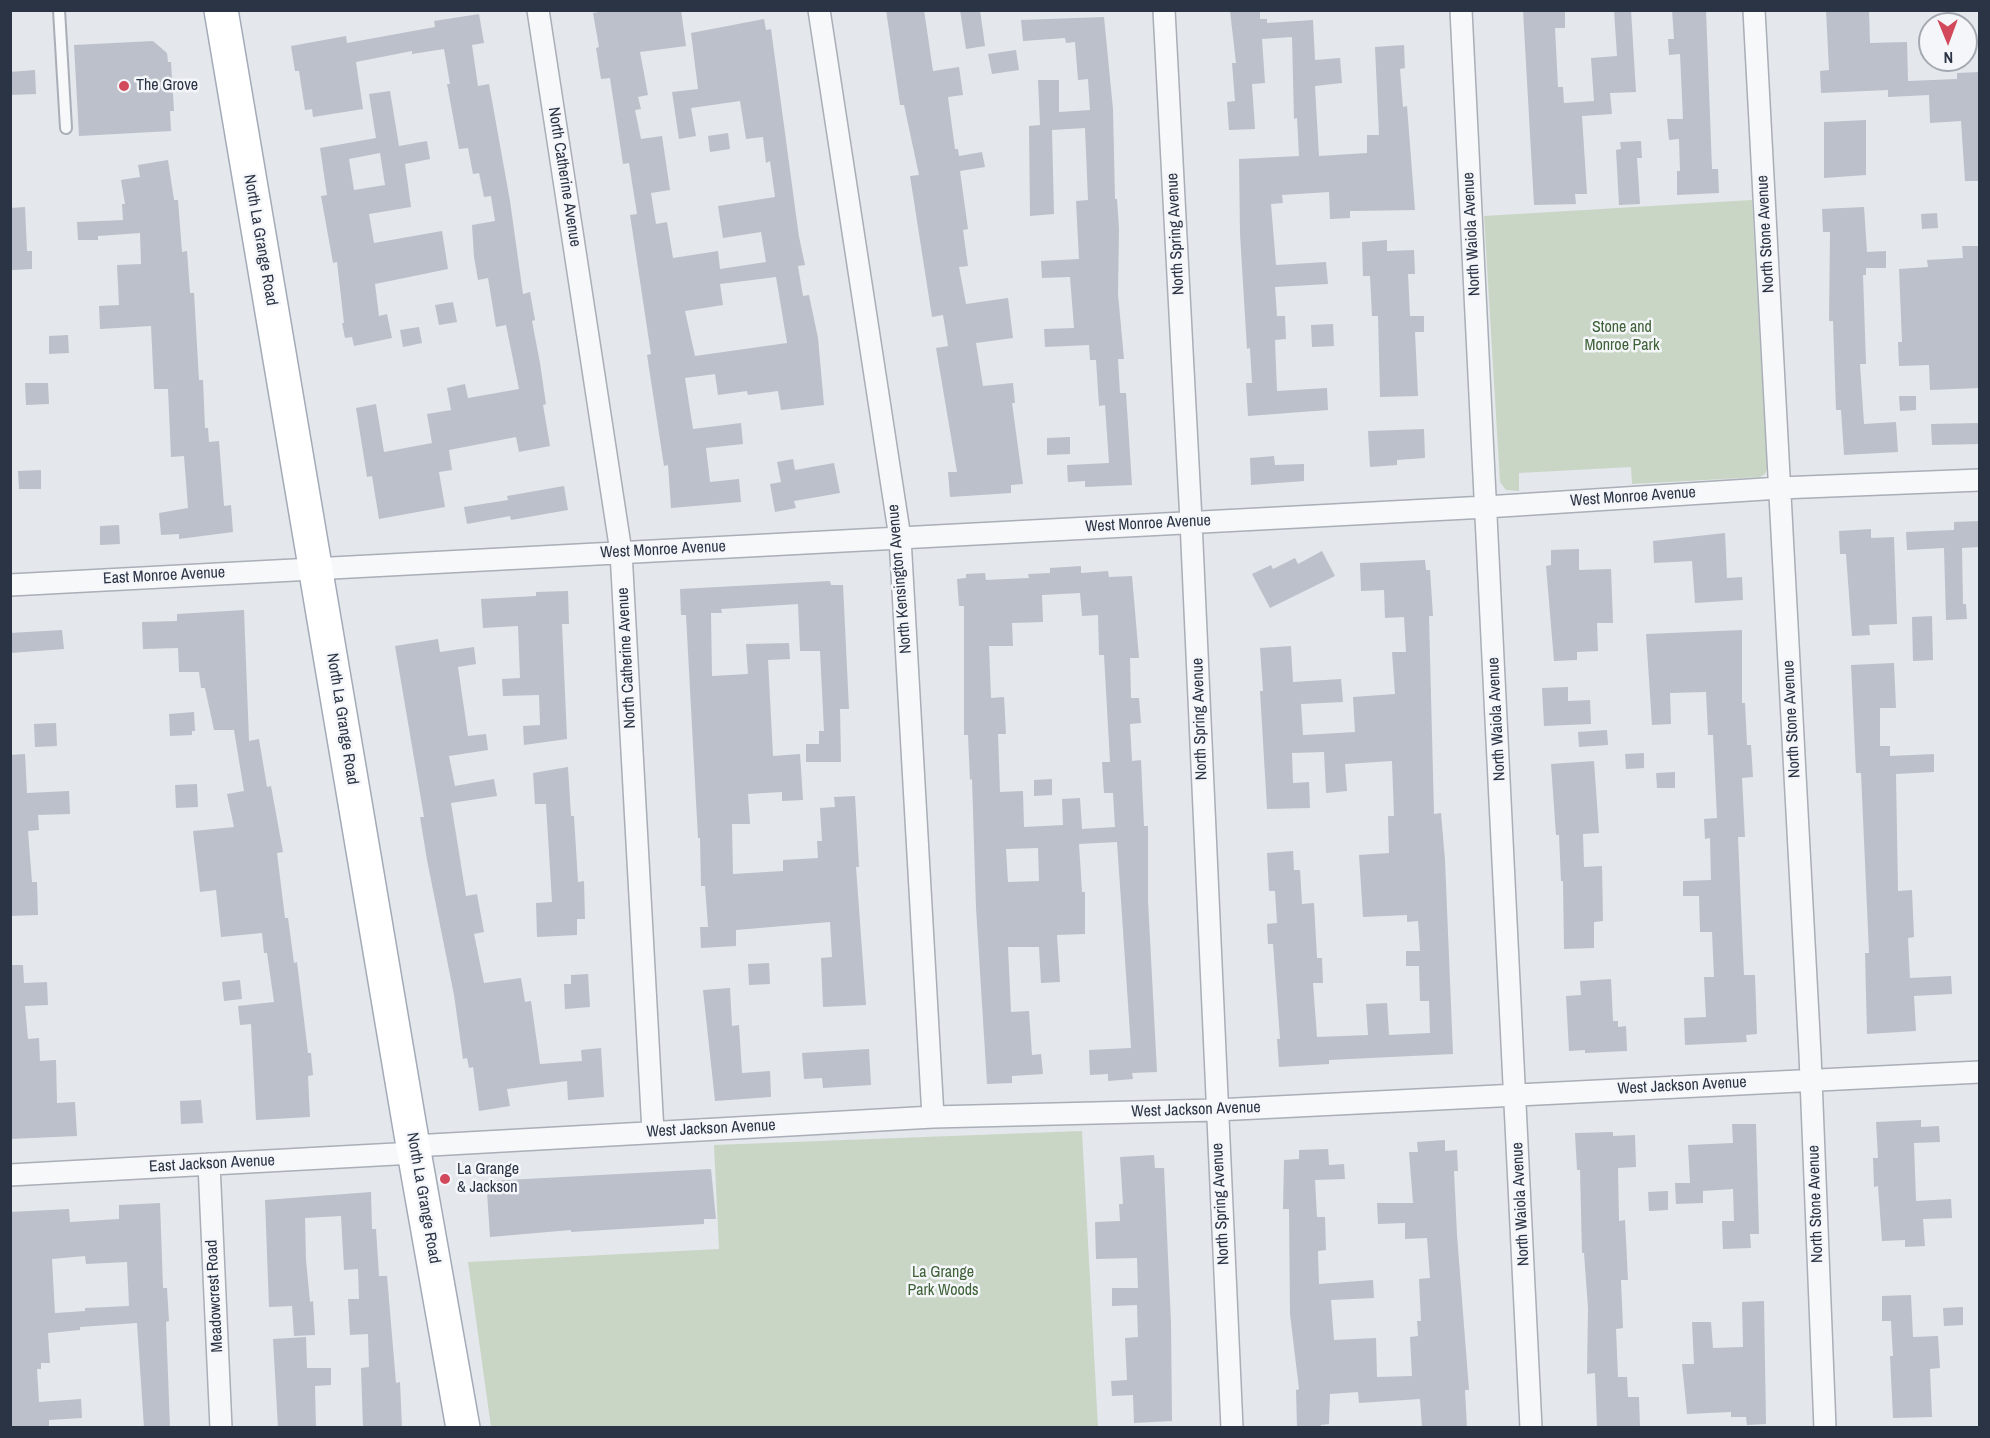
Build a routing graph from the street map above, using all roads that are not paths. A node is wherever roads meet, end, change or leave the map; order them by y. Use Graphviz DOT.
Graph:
graph roads {
  1 [pos="59,10"];
  2 [pos="220,10"];
  3 [pos="538,10"];
  4 [pos="819,10"];
  5 [pos="1164,10"];
  6 [pos="1461,10"];
  7 [pos="1754,10"];
  8 [pos="66,128"];
  9 [pos="1980,480"];
  10 [pos="1780,488"];
  11 [pos="1486,507"];
  12 [pos="1191,521"];
  13 [pos="900,537"];
  14 [pos="621,552"];
  15 [pos="317,567"];
  16 [pos="10,585"];
  17 [pos="1980,1072"];
  18 [pos="1811,1080"];
  19 [pos="1516,1094"];
  20 [pos="1216,1110"];
  21 [pos="933,1117"];
  22 [pos="652,1132"];
  23 [pos="414,1150"];
  24 [pos="209,1164"];
  25 [pos="10,1174"];
  26 [pos="221,1428"];
  27 [pos="464,1428"];
  28 [pos="1232,1428"];
  29 [pos="1531,1428"];
  30 [pos="1825,1428"];
  1 -- 8 [label="lane"];
  2 -- 15 [label="main road, North La Grange Road"];
  3 -- 14 [label="street, North Catherine Avenue"];
  4 -- 13 [label="street, North Kensington Avenue"];
  5 -- 12 [label="street, North Spring Avenue"];
  6 -- 11 [label="street, North Waiola Avenue"];
  7 -- 10 [label="street, North Stone Avenue"];
  9 -- 10 [label="street, West Monroe Avenue"];
  10 -- 11 [label="street, West Monroe Avenue"];
  10 -- 18 [label="street, North Stone Avenue"];
  11 -- 12 [label="street, West Monroe Avenue"];
  11 -- 19 [label="street, North Waiola Avenue"];
  12 -- 13 [label="street, West Monroe Avenue"];
  12 -- 20 [label="street, North Spring Avenue"];
  13 -- 14 [label="street, West Monroe Avenue"];
  13 -- 21 [label="street, North Kensington Avenue"];
  14 -- 15 [label="street, West Monroe Avenue"];
  14 -- 22 [label="street, North Catherine Avenue"];
  15 -- 16 [label="street, East Monroe Avenue"];
  15 -- 23 [label="main road, North La Grange Road"];
  17 -- 18 [label="street, West Jackson Avenue"];
  18 -- 19 [label="street, West Jackson Avenue"];
  18 -- 30 [label="street, North Stone Avenue"];
  19 -- 20 [label="street, West Jackson Avenue"];
  19 -- 29 [label="street, North Waiola Avenue"];
  20 -- 21 [label="street, West Jackson Avenue"];
  20 -- 28 [label="street, North Spring Avenue"];
  21 -- 22 [label="street, West Jackson Avenue"];
  22 -- 23 [label="street, West Jackson Avenue"];
  23 -- 24 [label="street, East Jackson Avenue"];
  23 -- 27 [label="main road, North La Grange Road"];
  24 -- 25 [label="street, East Jackson Avenue"];
  24 -- 26 [label="street, Meadowcrest Road"];
}
